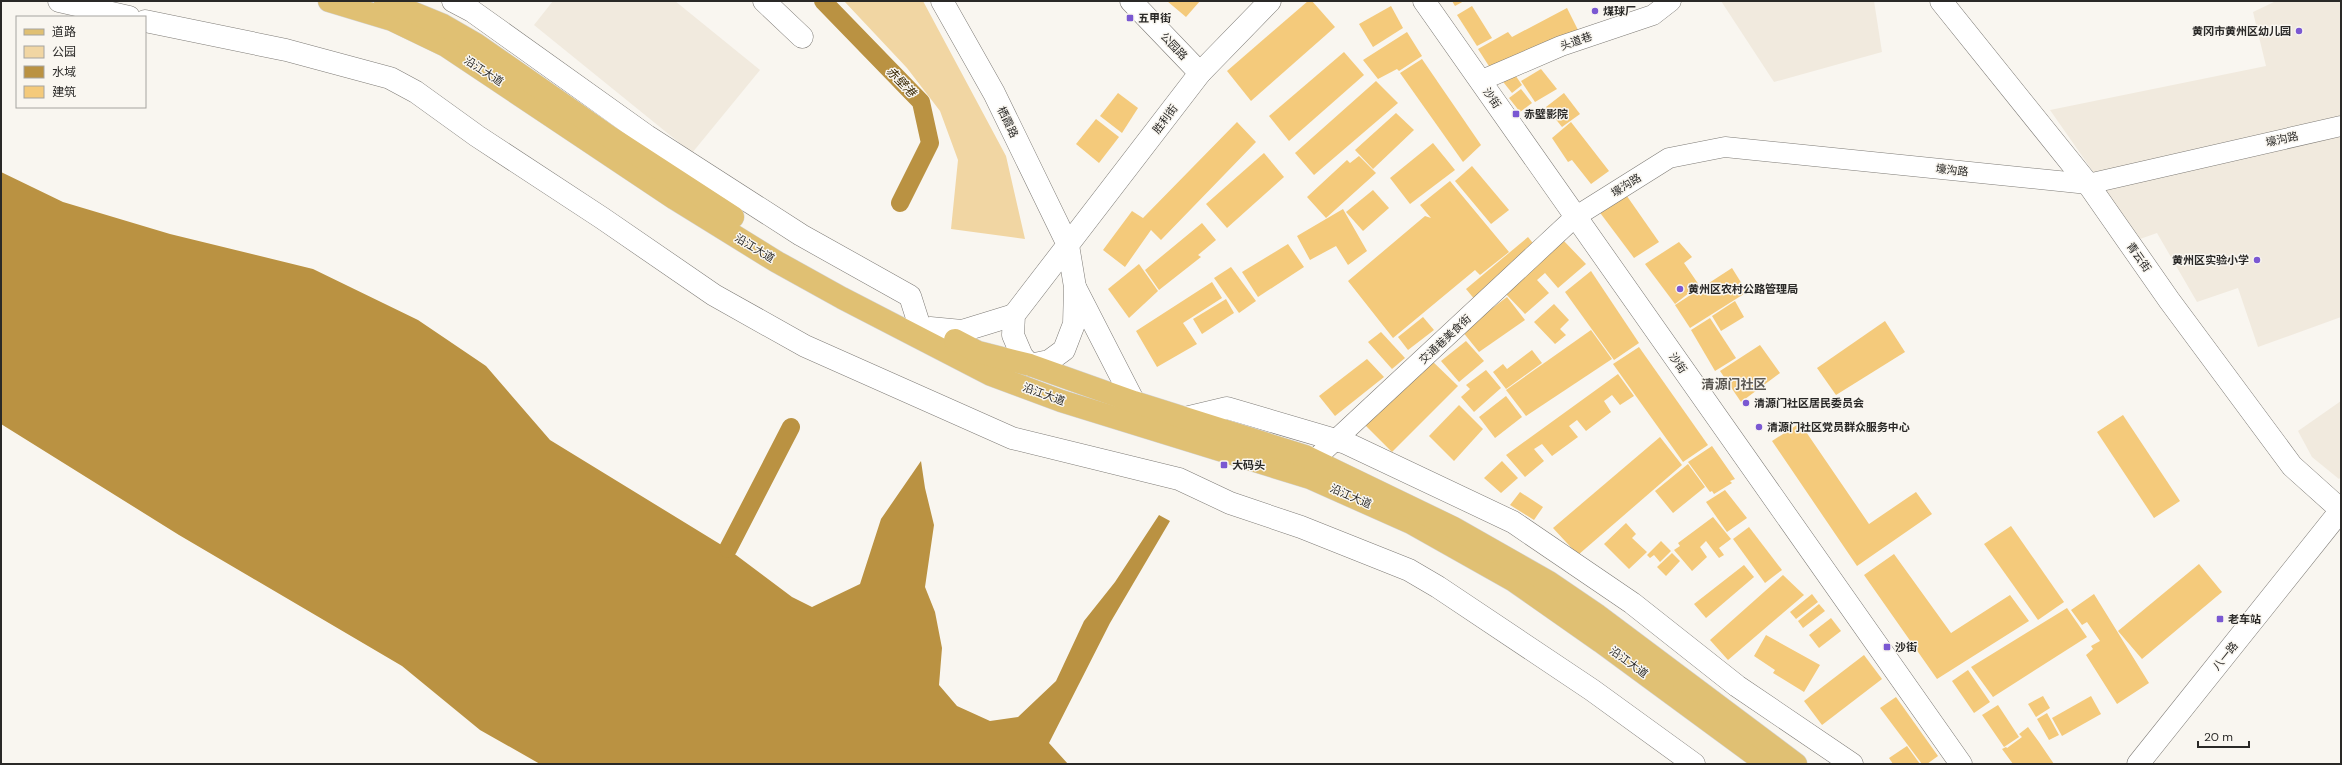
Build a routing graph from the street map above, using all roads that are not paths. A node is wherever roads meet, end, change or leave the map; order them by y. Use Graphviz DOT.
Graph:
graph roads {
  1 [pos="60,1"];
  2 [pos="329,1"];
  3 [pos="385,1"];
  4 [pos="452,1"];
  5 [pos="764,1"];
  6 [pos="942,1"];
  7 [pos="1131,1"];
  8 [pos="1270,1"];
  9 [pos="1424,1"];
  10 [pos="1671,1"];
  11 [pos="1941,1"];
  12 [pos="125,16"];
  13 [pos="146,21"];
  14 [pos="802,37"];
  15 [pos="1200,73"];
  16 [pos="1480,80"];
  17 [pos="2341,126"];
  18 [pos="2088,184"];
  19 [pos="1575,217"];
  20 [pos="1068,245"];
  21 [pos="1075,288"];
  22 [pos="1014,315"];
  23 [pos="924,325"];
  24 [pos="1030,365"];
  25 [pos="991,375"];
  26 [pos="1134,402"];
  27 [pos="1185,418"];
  28 [pos="1336,440"];
  29 [pos="1314,460"];
  30 [pos="2341,510"];
  31 [pos="1694,764"];
  32 [pos="1767,764"];
  33 [pos="1796,764"];
  34 [pos="1852,764"];
  35 [pos="1961,764"];
  36 [pos="2138,764"];
  1 -- 12 [label="street"];
  2 -- 25 [label="main road, 沿江大道"];
  3 -- 23 [label="main road, 沿江大道"];
  4 -- 23 [label="street"];
  5 -- 14 [label="street"];
  6 -- 20 [label="street, 栖霞路"];
  7 -- 15 [label="street, 公园路"];
  8 -- 15 [label="street, 胜利街"];
  9 -- 16 [label="street, 沙街"];
  10 -- 16 [label="street, 头道巷"];
  11 -- 18 [label="street, 青云街"];
  13 -- 31 [label="street"];
  15 -- 20 [label="street, 胜利街"];
  16 -- 19 [label="street, 沙街"];
  17 -- 18 [label="street, 壕沟路"];
  18 -- 19 [label="street, 壕沟路"];
  18 -- 30 [label="street, 青云街"];
  19 -- 28 [label="street, 交通巷美食街"];
  19 -- 35 [label="street, 沙街"];
  20 -- 21 [label="street, 栖霞路"];
  20 -- 22 [label="street, 胜利街"];
  21 -- 24 [label="street"];
  21 -- 26 [label="street"];
  22 -- 23 [label="street"];
  22 -- 24 [label="street"];
  23 -- 24 [label="main road, 沿江大道"];
  24 -- 25 [label="street"];
  24 -- 26 [label="main road, 沿江大道"];
  25 -- 32 [label="main road, 沿江大道"];
  26 -- 27 [label="main road, 沿江大道"];
  27 -- 28 [label="street"];
  27 -- 29 [label="main road, 沿江大道"];
  28 -- 29 [label="street, 交通巷美食街"];
  28 -- 34 [label="street"];
  29 -- 33 [label="main road, 沿江大道"];
  30 -- 36 [label="street, 八一路"];
}
